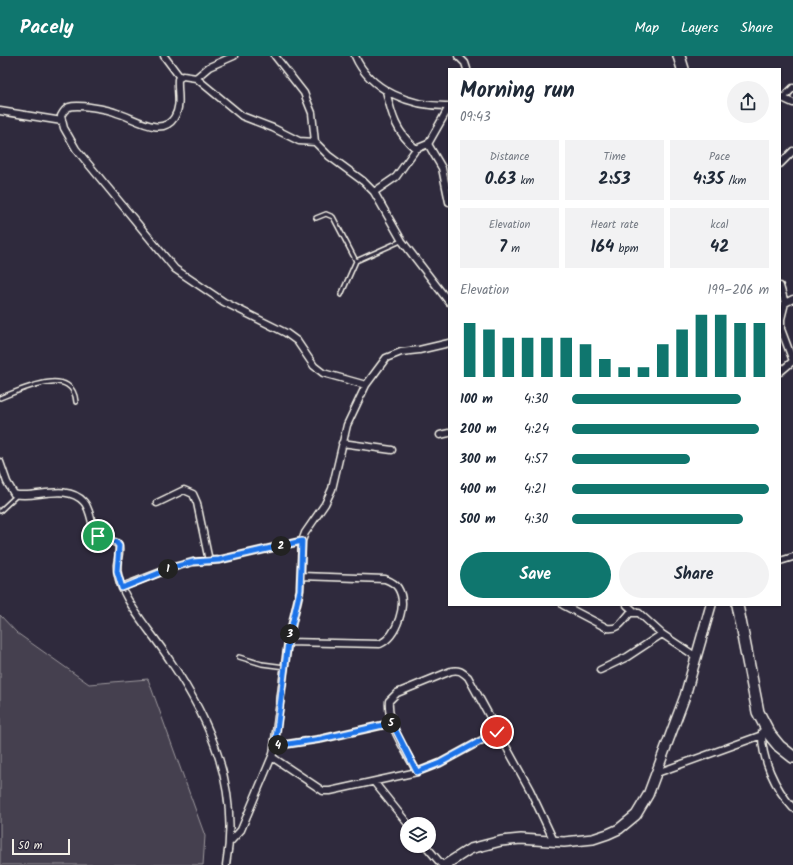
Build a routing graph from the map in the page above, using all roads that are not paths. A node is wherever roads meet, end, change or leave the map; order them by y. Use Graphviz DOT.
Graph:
graph roads {
  1 [pos="164,56"];
  2 [pos="234,56"];
  3 [pos="275,56"];
  4 [pos="355,56"];
  5 [pos="458,56"];
  6 [pos="679,56"];
  7 [pos="466,68"];
  8 [pos="683,68"];
  9 [pos="179,76"];
  10 [pos="196,78"];
  11 [pos="793,88"];
  12 [pos="386,91"];
  13 [pos="782,97"];
  14 [pos="793,103"];
  15 [pos="448,107"];
  16 [pos="448,109"];
  17 [pos="0,111"];
  18 [pos="62,121"];
  19 [pos="315,142"];
  20 [pos="428,144"];
  21 [pos="416,149"];
  22 [pos="793,151"];
  23 [pos="781,163"];
  24 [pos="448,166"];
  25 [pos="442,168"];
  26 [pos="374,192"];
  27 [pos="448,197"];
  28 [pos="316,218"];
  29 [pos="402,241"];
  30 [pos="356,261"];
  31 [pos="781,289"];
  32 [pos="341,294"];
  33 [pos="793,299"];
  34 [pos="448,301"];
  35 [pos="785,303"];
  36 [pos="448,343"];
  37 [pos="793,361"];
  38 [pos="781,371"];
  39 [pos="366,384"];
  40 [pos="0,398"];
  41 [pos="76,402"];
  42 [pos="448,433"];
  43 [pos="440,435"];
  44 [pos="342,443"];
  45 [pos="392,450"];
  46 [pos="0,462"];
  47 [pos="17,495"];
  48 [pos="157,503"];
  49 [pos="0,511"];
  50 [pos="302,541"];
  51 [pos="793,557"];
  52 [pos="209,561"];
  53 [pos="781,561"];
  54 [pos="301,576"];
  55 [pos="122,588"];
  56 [pos="565,606"];
  57 [pos="628,606"];
  58 [pos="711,606"];
  59 [pos="737,606"];
  60 [pos="635,612"];
  61 [pos="662,634"];
  62 [pos="288,642"];
  63 [pos="695,656"];
  64 [pos="239,657"];
  65 [pos="285,667"];
  66 [pos="600,670"];
  67 [pos="392,723"];
  68 [pos="763,730"];
  69 [pos="497,732"];
  70 [pos="275,746"];
  71 [pos="272,757"];
  72 [pos="793,757"];
  73 [pos="417,772"];
  74 [pos="657,773"];
  75 [pos="374,782"];
  76 [pos="793,808"];
  77 [pos="402,817"];
  78 [pos="230,842"];
  79 [pos="554,842"];
  80 [pos="432,853"];
  81 [pos="226,865"];
  82 [pos="443,865"];
  1 -- 9 [label="street"];
  2 -- 10 [label="street"];
  3 -- 19 [label="street"];
  4 -- 12 [label="street"];
  5 -- 7 [label="street"];
  6 -- 8 [label="highway"];
  9 -- 10 [label="street"];
  9 -- 18 [label="street"];
  10 -- 19 [label="street"];
  11 -- 13 [label="street"];
  12 -- 15 [label="street"];
  12 -- 21 [label="street"];
  13 -- 14 [label="street"];
  16 -- 20 [label="street"];
  17 -- 18 [label="street"];
  18 -- 39 [label="street"];
  19 -- 26 [label="street"];
  20 -- 21 [label="street"];
  20 -- 25 [label="street"];
  21 -- 26 [label="street"];
  22 -- 23 [label="street"];
  24 -- 25 [label="street"];
  25 -- 27 [label="street"];
  26 -- 29 [label="street"];
  28 -- 30 [label="lane"];
  29 -- 30 [label="lane"];
  29 -- 34 [label="street"];
  30 -- 32 [label="lane"];
  31 -- 35 [label="street"];
  33 -- 35 [label="street"];
  35 -- 37 [label="street"];
  36 -- 39 [label="street"];
  37 -- 38 [label="street"];
  39 -- 44 [label="street"];
  40 -- 41 [label="lane"];
  42 -- 43 [label="street"];
  44 -- 45 [label="street"];
  44 -- 50 [label="street"];
  46 -- 47 [label="street"];
  47 -- 49 [label="lane"];
  47 -- 55 [label="street"];
  48 -- 52 [label="street"];
  50 -- 52 [label="street"];
  50 -- 54 [label="street"];
  51 -- 53 [label="street"];
  52 -- 55 [label="street"];
  54 -- 62 [label="street"];
  54 -- 62 [label="street"];
  55 -- 78 [label="street"];
  56 -- 60 [label="street"];
  57 -- 60 [label="street"];
  58 -- 63 [label="street"];
  59 -- 68 [label="highway"];
  60 -- 61 [label="street"];
  61 -- 63 [label="street"];
  61 -- 66 [label="street"];
  62 -- 65 [label="street"];
  63 -- 74 [label="street"];
  64 -- 65 [label="lane"];
  65 -- 70 [label="street"];
  67 -- 69 [label="street"];
  67 -- 70 [label="street"];
  67 -- 73 [label="street"];
  68 -- 72 [label="highway"];
  68 -- 74 [label="street"];
  68 -- 76 [label="street"];
  69 -- 73 [label="street"];
  69 -- 79 [label="street"];
  70 -- 71 [label="street"];
  71 -- 75 [label="street"];
  71 -- 78 [label="street"];
  73 -- 75 [label="street"];
  74 -- 79 [label="street"];
  75 -- 77 [label="street"];
  78 -- 81 [label="street"];
  79 -- 82 [label="street"];
  80 -- 82 [label="street"];
}
